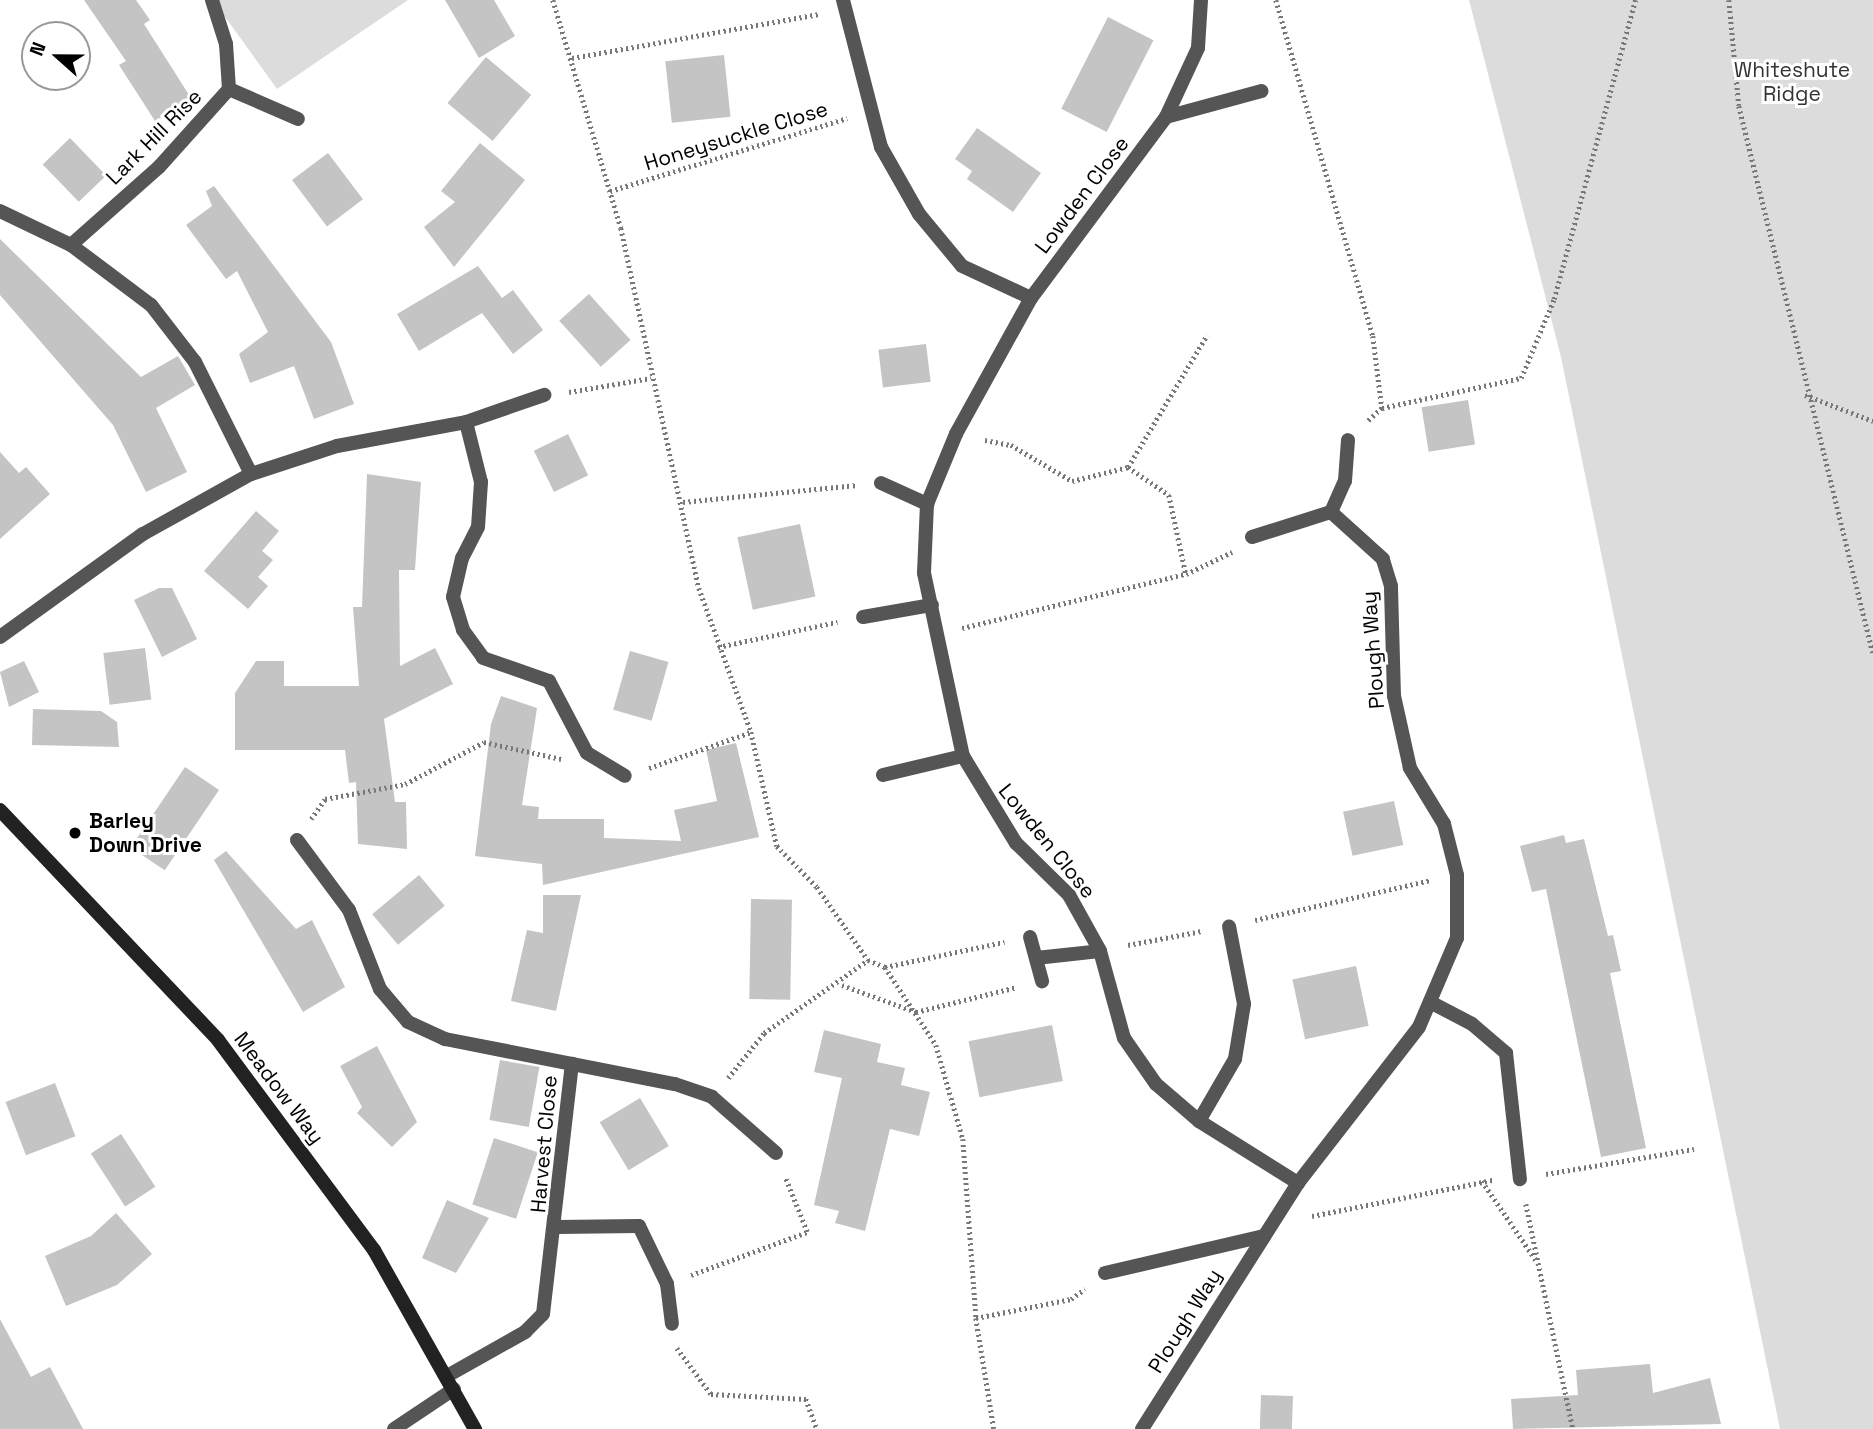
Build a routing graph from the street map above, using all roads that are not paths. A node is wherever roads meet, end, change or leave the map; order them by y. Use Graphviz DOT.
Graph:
graph roads {
  1 [pos="212,0"];
  2 [pos="1201,0"];
  3 [pos="844,5"];
  4 [pos="229,89"];
  5 [pos="1262,91"];
  6 [pos="1166,117"];
  7 [pos="298,119"];
  8 [pos="0,211"];
  9 [pos="71,245"];
  10 [pos="1031,299"];
  11 [pos="544,395"];
  12 [pos="466,422"];
  13 [pos="1348,440"];
  14 [pos="251,474"];
  15 [pos="881,483"];
  16 [pos="927,504"];
  17 [pos="1331,512"];
  18 [pos="1252,537"];
  19 [pos="932,605"];
  20 [pos="863,617"];
  21 [pos="0,637"];
  22 [pos="963,756"];
  23 [pos="883,775"];
  24 [pos="625,776"];
  25 [pos="0,810"];
  26 [pos="297,840"];
  27 [pos="1229,926"];
  28 [pos="1030,937"];
  29 [pos="1100,951"];
  30 [pos="1036,958"];
  31 [pos="1042,981"];
  32 [pos="1430,1002"];
  33 [pos="572,1064"];
  34 [pos="1199,1121"];
  35 [pos="776,1153"];
  36 [pos="1520,1179"];
  37 [pos="1298,1183"];
  38 [pos="557,1227"];
  39 [pos="1264,1236"];
  40 [pos="1105,1273"];
  41 [pos="672,1324"];
  42 [pos="450,1382"];
  43 [pos="1144,1428"];
  44 [pos="394,1429"];
  45 [pos="475,1429"];
  1 -- 4 [label="street, Lark Hill Rise"];
  2 -- 6 [label="street, Lowden Close"];
  3 -- 10 [label="street"];
  4 -- 7 [label="street"];
  4 -- 9 [label="street, Lark Hill Rise"];
  5 -- 6 [label="street"];
  6 -- 10 [label="street, Lowden Close"];
  8 -- 9 [label="street"];
  9 -- 14 [label="street"];
  10 -- 16 [label="street, Lowden Close"];
  11 -- 12 [label="street"];
  12 -- 14 [label="street"];
  12 -- 24 [label="street"];
  13 -- 17 [label="street"];
  14 -- 21 [label="street"];
  15 -- 16 [label="street"];
  16 -- 19 [label="street, Lowden Close"];
  17 -- 18 [label="street"];
  17 -- 32 [label="street, Plough Way"];
  19 -- 20 [label="street"];
  19 -- 22 [label="street, Lowden Close"];
  22 -- 23 [label="street"];
  22 -- 29 [label="street, Lowden Close"];
  25 -- 42 [label="street, Meadow Way"];
  26 -- 33 [label="street, Harvest Close"];
  27 -- 34 [label="street"];
  28 -- 30 [label="street"];
  29 -- 30 [label="street"];
  29 -- 34 [label="street, Lowden Close"];
  30 -- 31 [label="street"];
  32 -- 36 [label="street"];
  32 -- 37 [label="street, Plough Way"];
  33 -- 35 [label="street, Harvest Close"];
  33 -- 38 [label="street, Harvest Close"];
  34 -- 37 [label="street, Lowden Close"];
  37 -- 39 [label="street, Plough Way"];
  38 -- 41 [label="street, Harvest Close"];
  38 -- 42 [label="street, Harvest Close"];
  39 -- 40 [label="street, Plough Way"];
  39 -- 43 [label="street, Plough Way"];
  42 -- 44 [label="street, Harvest Close"];
  42 -- 45 [label="street, Meadow Way"];
}
